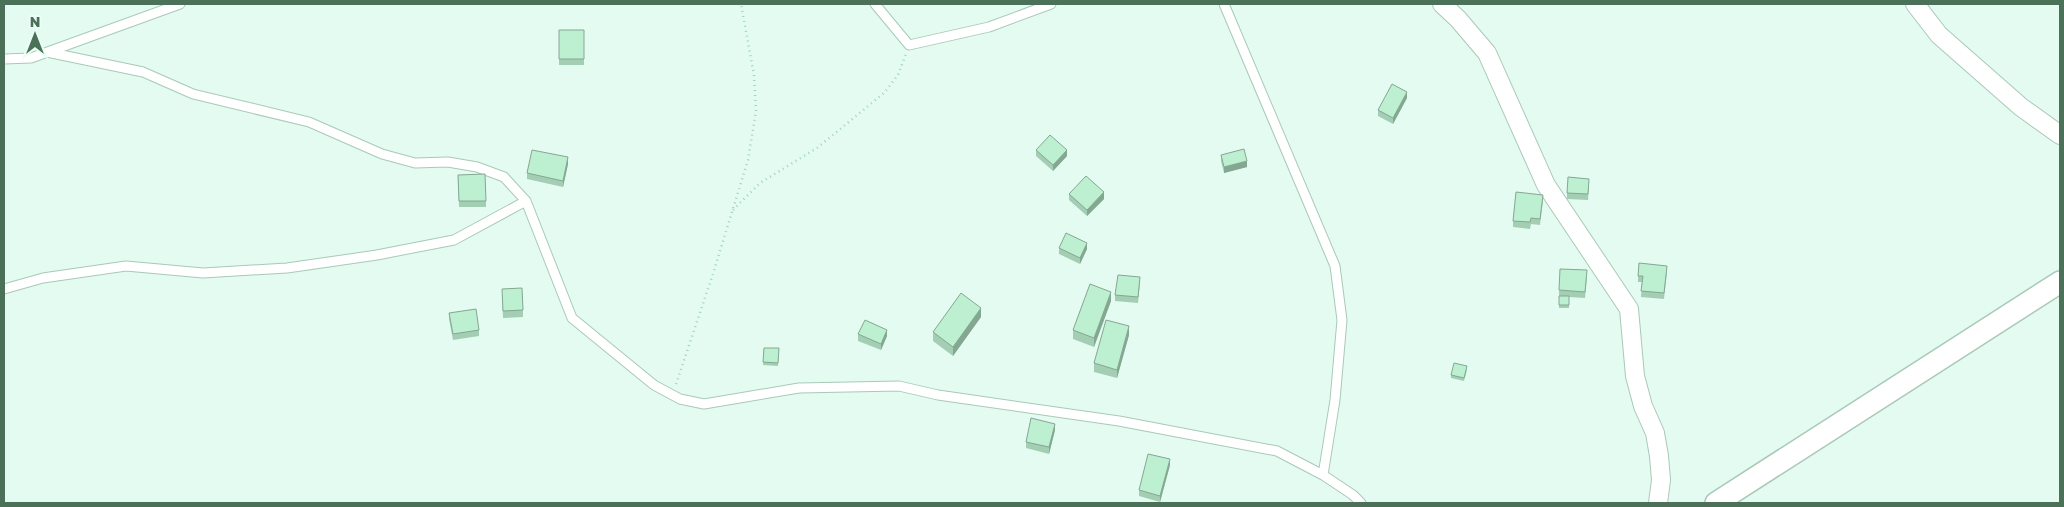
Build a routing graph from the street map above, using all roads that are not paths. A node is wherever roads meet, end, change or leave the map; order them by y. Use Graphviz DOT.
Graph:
graph roads {
  1 [pos="180,4"];
  2 [pos="875,4"];
  3 [pos="1051,4"];
  4 [pos="1224,4"];
  5 [pos="1442,4"];
  6 [pos="1915,4"];
  7 [pos="47,52"];
  8 [pos="4,59"];
  9 [pos="2060,135"];
  10 [pos="526,201"];
  11 [pos="2060,282"];
  12 [pos="4,288"];
  13 [pos="1323,475"];
  14 [pos="1360,503"];
  15 [pos="1658,503"];
  16 [pos="1716,503"];
  1 -- 7 [label="lane"];
  2 -- 3 [label="lane"];
  4 -- 13 [label="lane"];
  5 -- 15 [label="street"];
  6 -- 9 [label="street"];
  7 -- 8 [label="lane"];
  7 -- 10 [label="lane"];
  10 -- 12 [label="lane"];
  10 -- 13 [label="lane"];
  11 -- 16 [label="street"];
  13 -- 14 [label="lane"];
}
